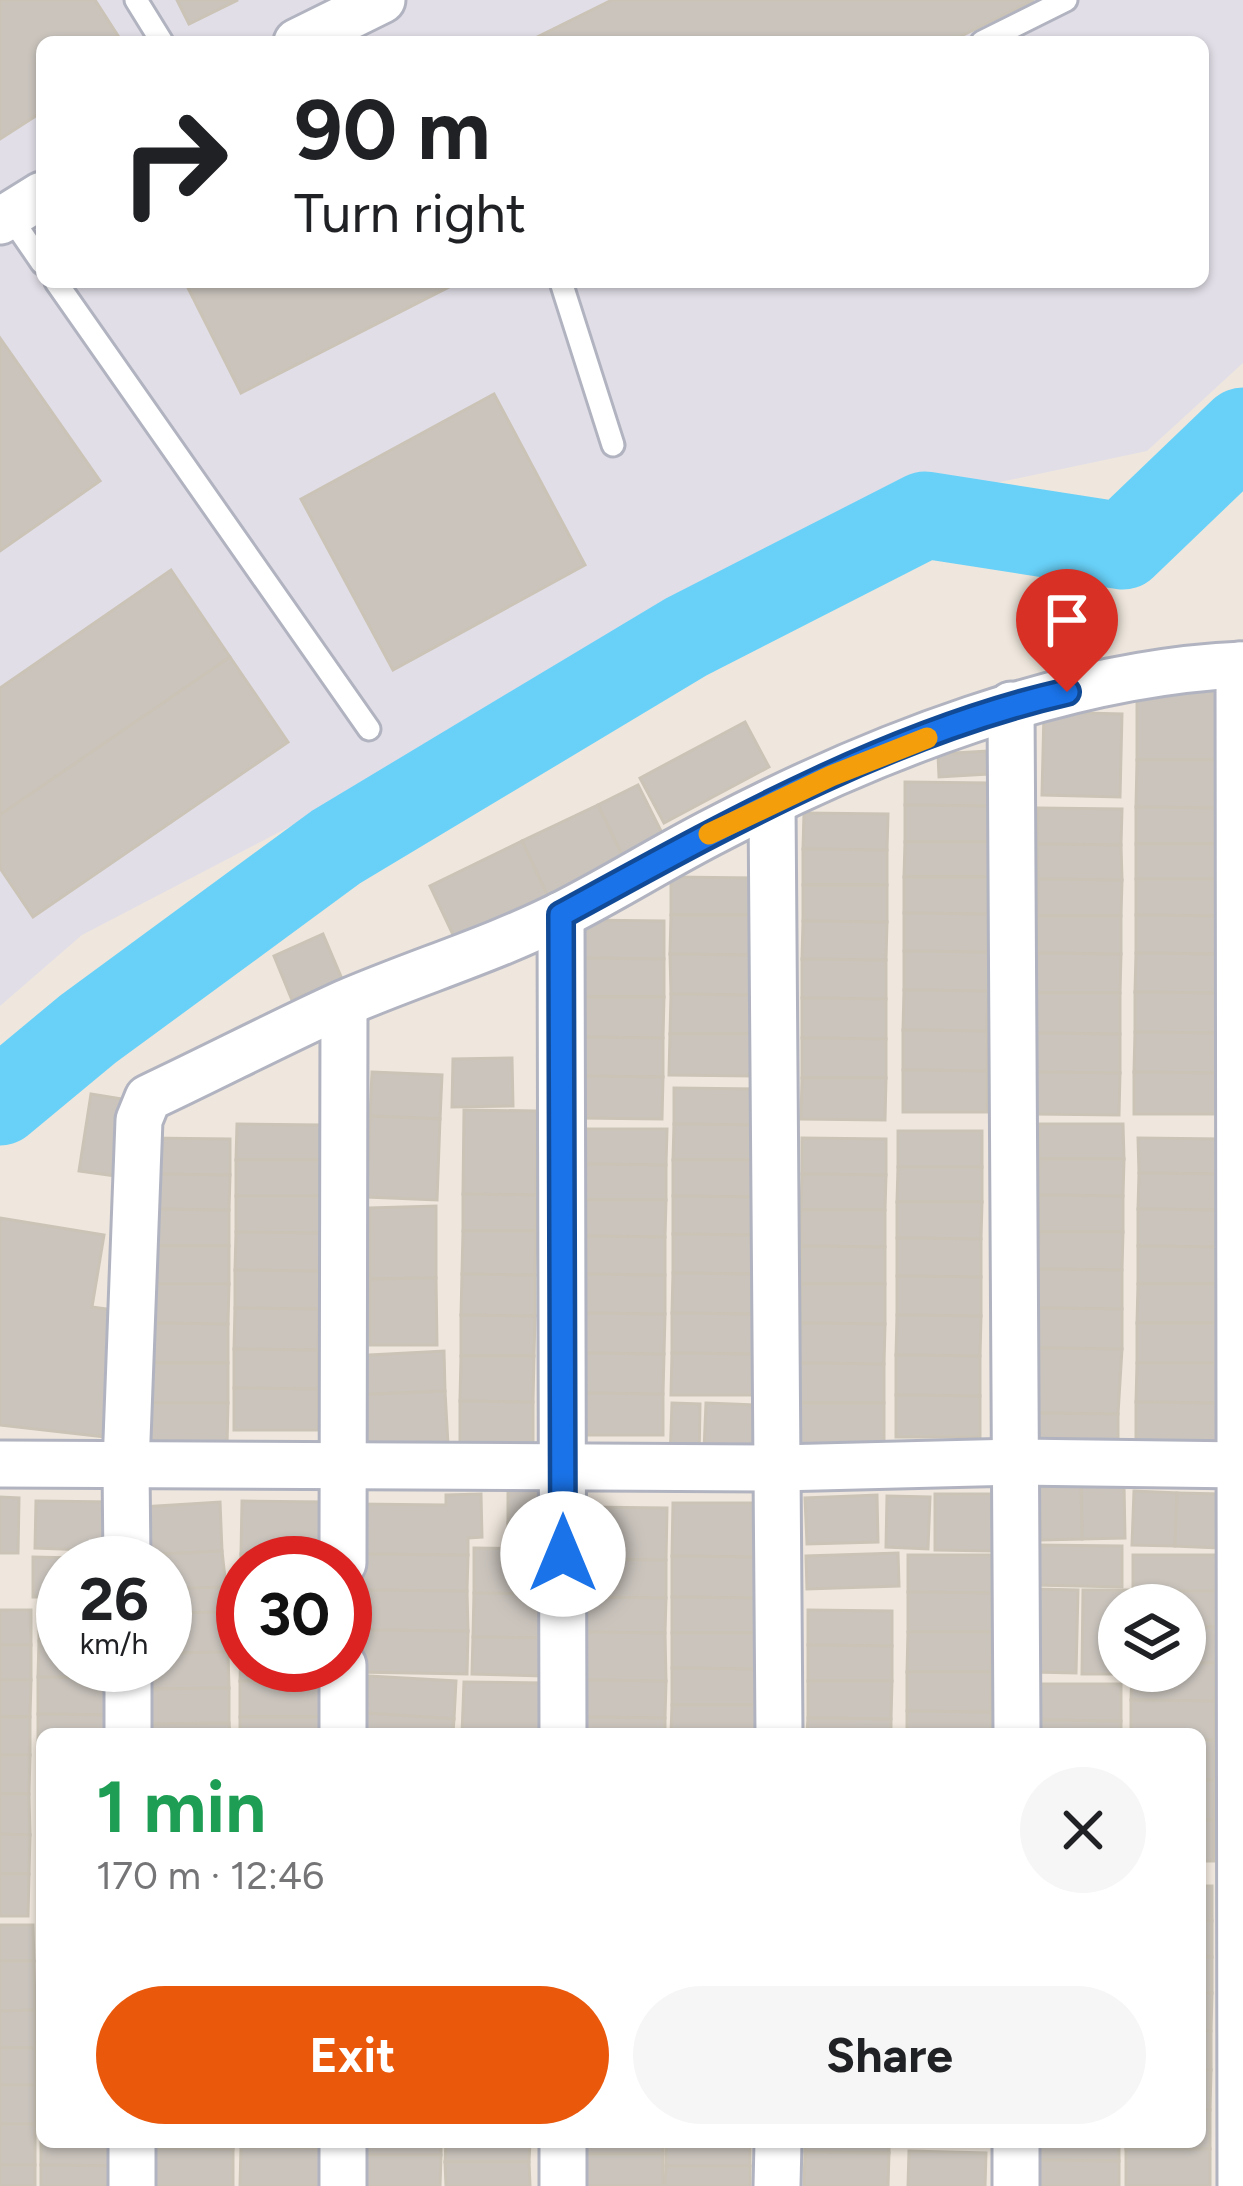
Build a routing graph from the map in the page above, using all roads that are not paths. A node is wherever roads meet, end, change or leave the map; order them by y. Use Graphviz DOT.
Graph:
graph roads {
  1 [pos="136,0"];
  2 [pos="382,0"];
  3 [pos="1066,0"];
  4 [pos="158,36"];
  5 [pos="309,36"];
  6 [pos="994,36"];
  7 [pos="17,210"];
  8 [pos="36,250"];
  9 [pos="60,288"];
  10 [pos="563,288"];
  11 [pos="613,445"];
  12 [pos="1241,665"];
  13 [pos="1011,705"];
  14 [pos="369,729"];
  15 [pos="772,804"];
  16 [pos="561,915"];
  17 [pos="344,1004"];
  18 [pos="1017,1462"];
  19 [pos="0,1464"];
  20 [pos="563,1464"];
  21 [pos="1242,1465"];
  22 [pos="126,1466"];
  23 [pos="343,1466"];
  24 [pos="779,1468"];
  25 [pos="127,1536"];
  26 [pos="343,1536"];
  27 [pos="128,1692"];
  28 [pos="343,1692"];
  29 [pos="128,1728"];
  30 [pos="343,1728"];
  31 [pos="563,1728"];
  32 [pos="779,1728"];
  33 [pos="1017,1728"];
  34 [pos="132,2148"];
  35 [pos="343,2148"];
  36 [pos="562,2148"];
  37 [pos="778,2148"];
  38 [pos="1016,2148"];
  39 [pos="132,2186"];
  40 [pos="343,2186"];
  41 [pos="562,2186"];
  42 [pos="777,2186"];
  43 [pos="1016,2186"];
  44 [pos="1241,2186"];
  1 -- 4 [label="lane"];
  2 -- 5 [label="street"];
  3 -- 6 [label="lane"];
  7 -- 8 [label="lane"];
  9 -- 14 [label="lane"];
  10 -- 11 [label="lane"];
  12 -- 13 [label="street"];
  12 -- 21 [label="street"];
  13 -- 15 [label="street"];
  13 -- 18 [label="street"];
  15 -- 16 [label="street"];
  15 -- 24 [label="street"];
  16 -- 17 [label="street"];
  16 -- 20 [label="street"];
  17 -- 22 [label="street"];
  17 -- 23 [label="street"];
  18 -- 21 [label="street"];
  18 -- 24 [label="street"];
  18 -- 33 [label="street"];
  19 -- 22 [label="street"];
  20 -- 23 [label="street"];
  20 -- 24 [label="street"];
  20 -- 31 [label="street"];
  21 -- 44 [label="street"];
  22 -- 23 [label="street"];
  22 -- 25 [label="street"];
  23 -- 26 [label="street"];
  24 -- 32 [label="street"];
  27 -- 29 [label="street"];
  28 -- 30 [label="street"];
  34 -- 39 [label="street"];
  35 -- 40 [label="street"];
  36 -- 41 [label="street"];
  37 -- 42 [label="street"];
  38 -- 43 [label="street"];
}
